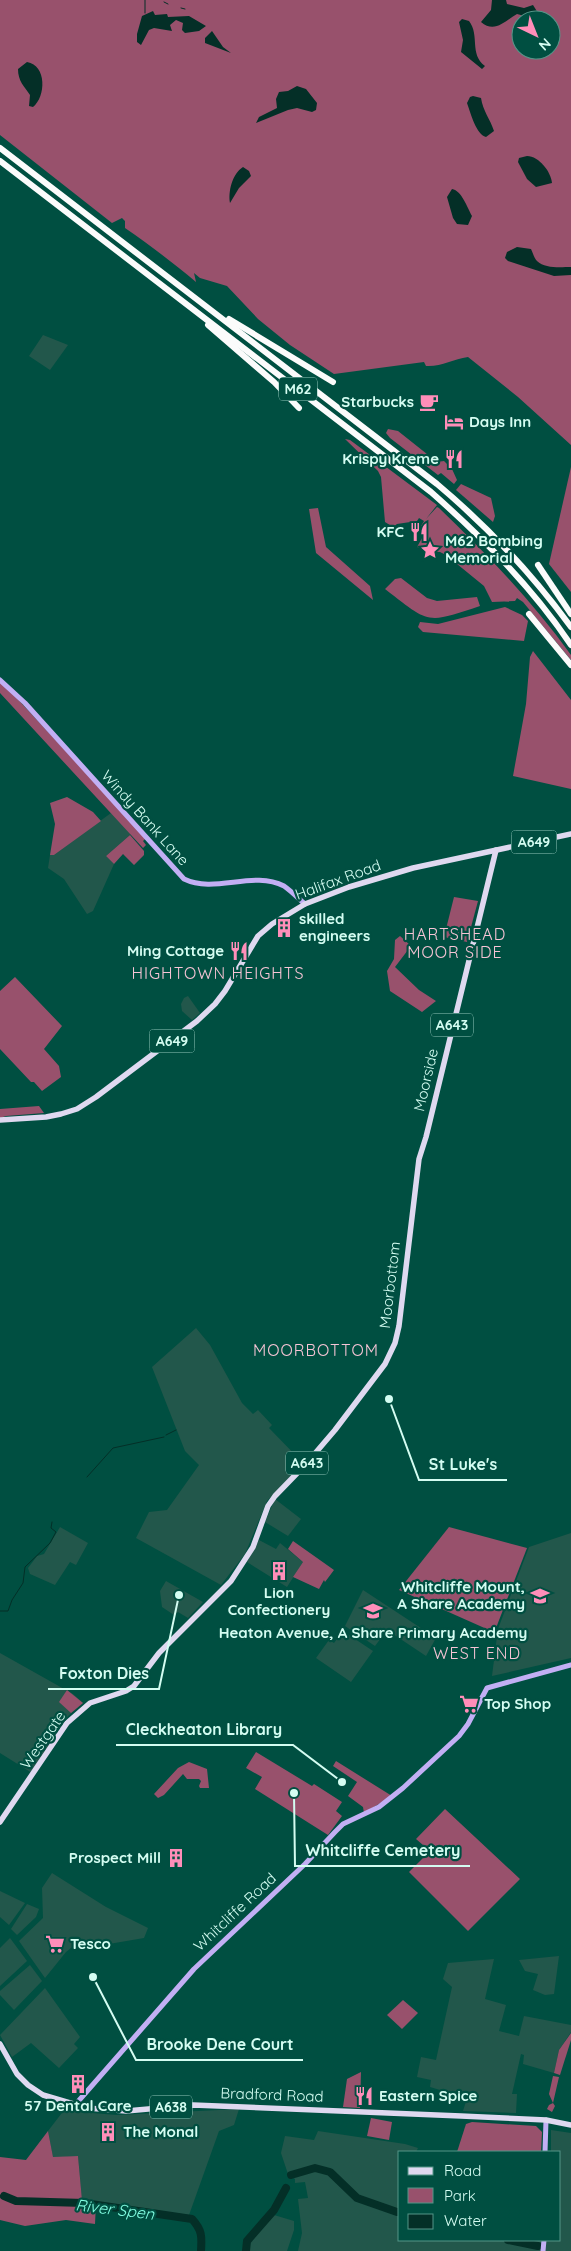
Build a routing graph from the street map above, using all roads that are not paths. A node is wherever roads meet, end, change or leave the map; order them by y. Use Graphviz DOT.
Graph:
graph roads {
  1 [pos="0,148"];
  2 [pos="0,161"];
  3 [pos="196,299"];
  4 [pos="186,304"];
  5 [pos="333,382"];
  6 [pos="299,408"];
  7 [pos="538,565"];
  8 [pos="529,614"];
  9 [pos="571,614"];
  10 [pos="571,627"];
  11 [pos="571,645"];
  12 [pos="571,665"];
  13 [pos="0,680"];
  14 [pos="571,834"];
  15 [pos="496,850"];
  16 [pos="305,904"];
  17 [pos="0,1120"];
  18 [pos="414,1201"];
  19 [pos="268,1506"];
  20 [pos="571,1665"];
  21 [pos="0,1822"];
  22 [pos="0,2044"];
  23 [pos="75,2105"];
  24 [pos="546,2120"];
  25 [pos="571,2125"];
  26 [pos="546,2151"];
  1 -- 3 [label="highway, M62"];
  2 -- 4 [label="highway, M62"];
  3 -- 5 [label="highway"];
  3 -- 10 [label="highway, M62"];
  4 -- 6 [label="highway"];
  4 -- 11 [label="highway, M62"];
  7 -- 9 [label="highway"];
  8 -- 12 [label="highway"];
  13 -- 16 [label="main road, Windy Bank Lane"];
  14 -- 15 [label="main road, A649"];
  15 -- 16 [label="main road, Halifax Road / A649"];
  15 -- 18 [label="main road, Moorside / A643"];
  16 -- 17 [label="main road, Halifax Road / A649"];
  18 -- 19 [label="main road, Moorbottom / A643"];
  19 -- 21 [label="main road, Westgate / A643"];
  20 -- 23 [label="main road, Whitcliffe Road"];
  22 -- 23 [label="main road, Bradford Road / A638"];
  23 -- 24 [label="main road, Bradford Road / A638"];
  24 -- 25 [label="main road, Bradford Road / A638"];
  24 -- 26 [label="main road"];
}
